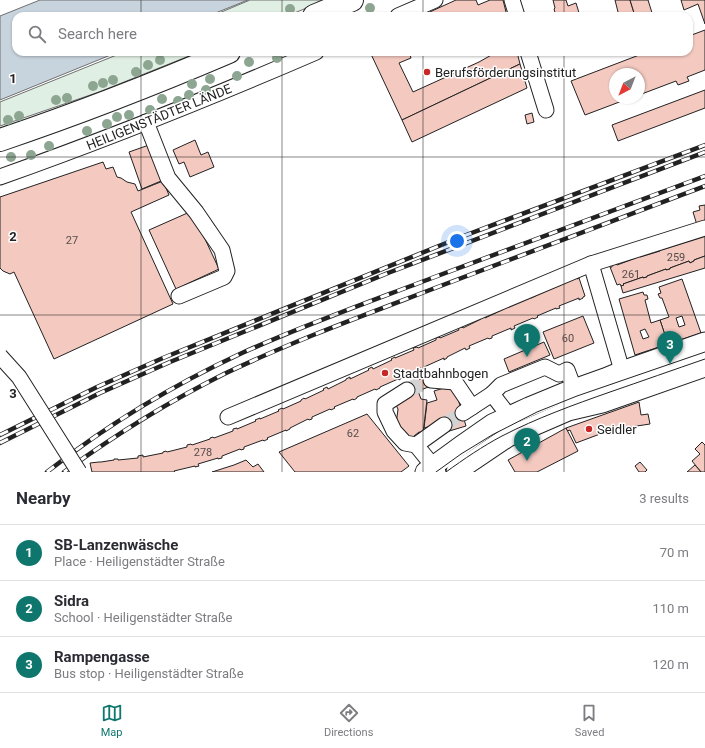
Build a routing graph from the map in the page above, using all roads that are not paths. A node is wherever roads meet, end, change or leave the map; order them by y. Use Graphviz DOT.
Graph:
graph roads {
  1 [pos="352,0"];
  2 [pos="435,0"];
  3 [pos="512,0"];
  4 [pos="324,12"];
  5 [pos="407,12"];
  6 [pos="516,12"];
  7 [pos="219,56"];
  8 [pos="307,56"];
  9 [pos="529,56"];
  10 [pos="546,110"];
  11 [pos="146,122"];
  12 [pos="0,142"];
  13 [pos="0,177"];
  14 [pos="705,228"];
  15 [pos="591,264"];
  16 [pos="179,296"];
  17 [pos="705,342"];
  18 [pos="0,356"];
  19 [pos="705,356"];
  20 [pos="705,367"];
  21 [pos="431,380"];
  22 [pos="626,382"];
  23 [pos="407,390"];
  24 [pos="492,394"];
  25 [pos="578,399"];
  26 [pos="228,417"];
  27 [pos="513,425"];
  28 [pos="444,426"];
  29 [pos="416,445"];
  30 [pos="434,470"];
  31 [pos="79,472"];
  32 [pos="456,472"];
  1 -- 4 [label="highway"];
  2 -- 5 [label="street"];
  3 -- 6 [label="street"];
  7 -- 12 [label="highway"];
  8 -- 11 [label="street, HEILIGENSTÄDTER LÄNDE"];
  9 -- 10 [label="street"];
  11 -- 13 [label="street, HEILIGENSTÄDTER LÄNDE"];
  11 -- 16 [label="street"];
  14 -- 15 [label="street"];
  15 -- 22 [label="street"];
  15 -- 26 [label="street"];
  17 -- 22 [label="main road"];
  18 -- 31 [label="street, bridge"];
  19 -- 22 [label="street"];
  20 -- 22 [label="main road"];
  21 -- 24 [label="street"];
  22 -- 25 [label="main road"];
  23 -- 29 [label="street"];
  24 -- 25 [label="street"];
  24 -- 27 [label="street"];
  25 -- 27 [label="main road"];
  27 -- 30 [label="main road"];
  27 -- 32 [label="main road"];
  28 -- 29 [label="street"];
  29 -- 30 [label="street"];
}
